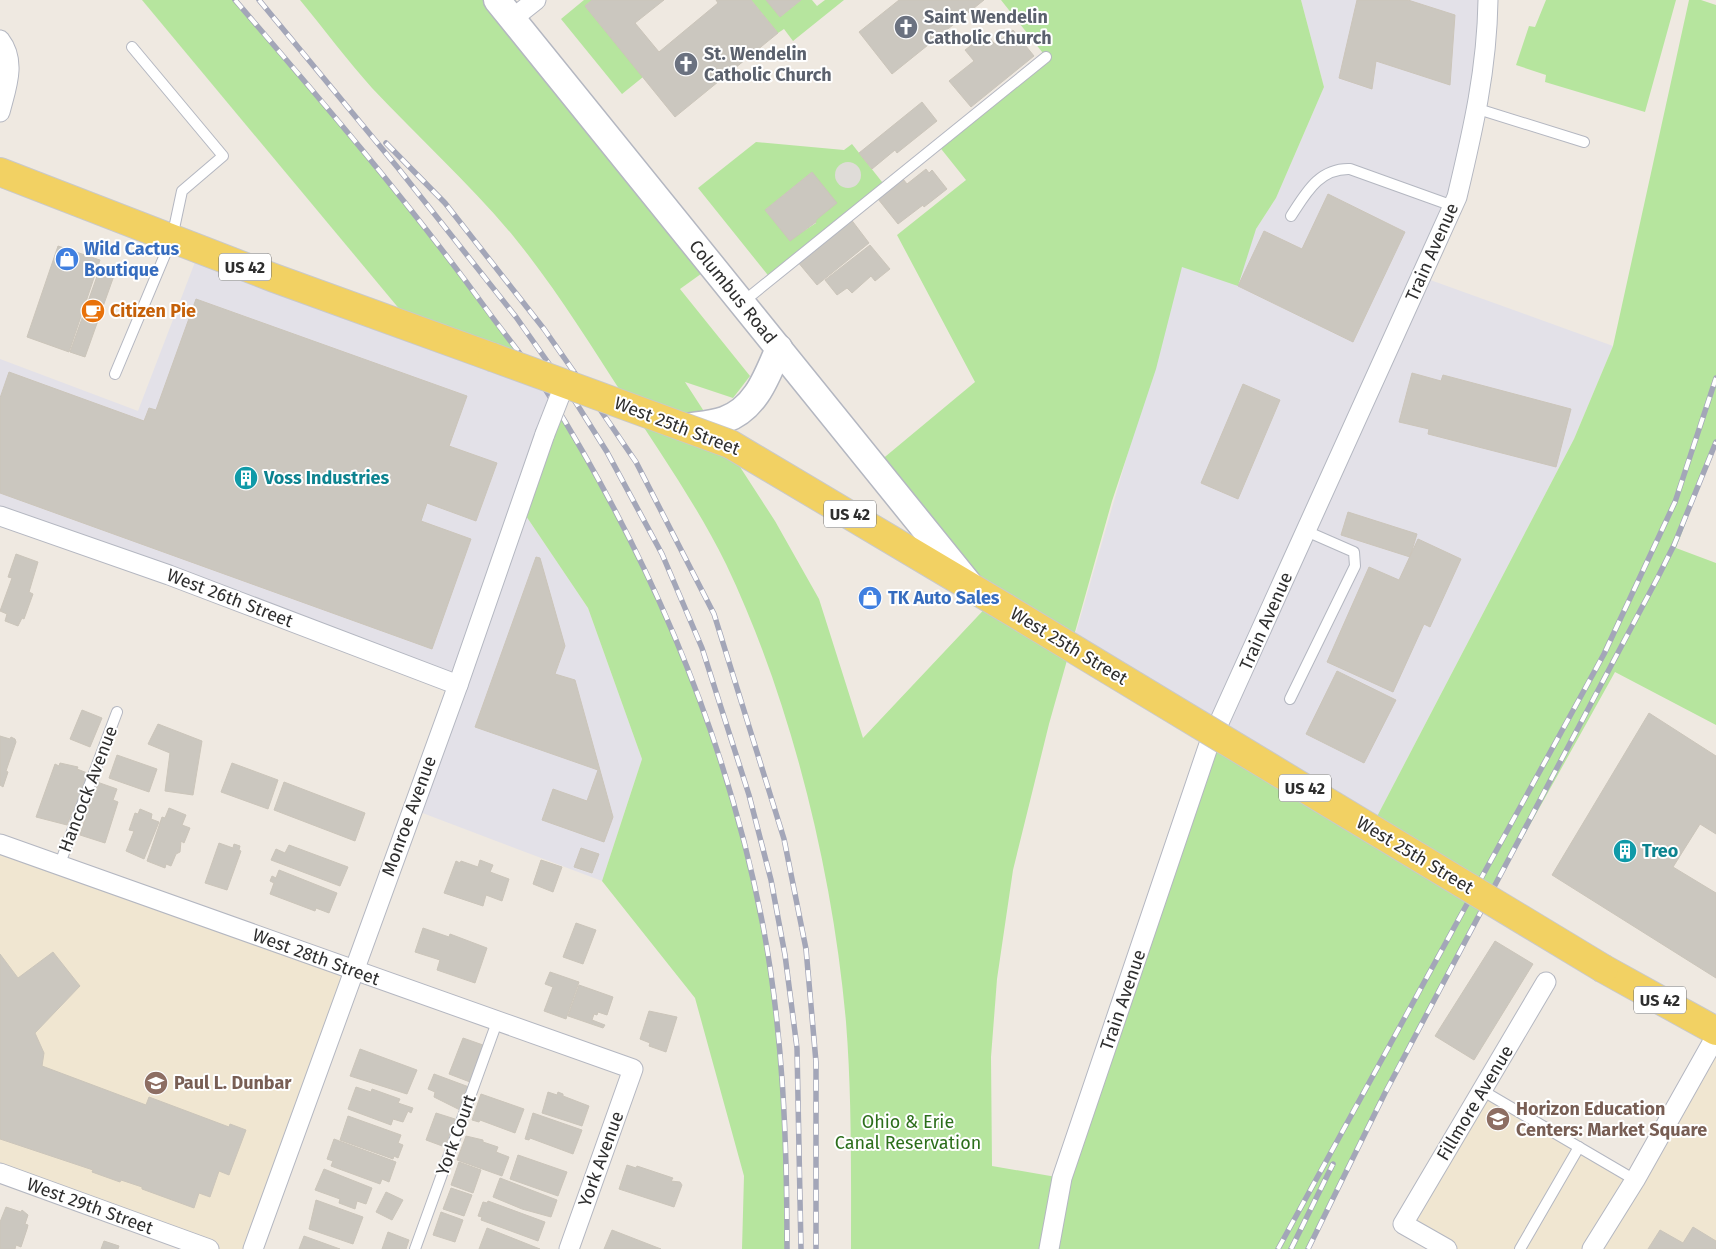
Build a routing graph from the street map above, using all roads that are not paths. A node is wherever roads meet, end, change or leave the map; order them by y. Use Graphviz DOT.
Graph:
graph roads {
  1 [pos="536,0"];
  2 [pos="1488,0"];
  3 [pos="504,9"];
  4 [pos="0,40"];
  5 [pos="132,47"];
  6 [pos="1046,57"];
  7 [pos="1478,109"];
  8 [pos="0,112"];
  9 [pos="1584,142"];
  10 [pos="0,172"];
  11 [pos="1453,206"];
  12 [pos="1291,216"];
  13 [pos="172,238"];
  14 [pos="742,303"];
  15 [pos="779,348"];
  16 [pos="115,374"];
  17 [pos="565,384"];
  18 [pos="686,427"];
  19 [pos="0,516"];
  20 [pos="1306,531"];
  21 [pos="969,584"];
  22 [pos="458,685"];
  23 [pos="1290,699"];
  24 [pos="117,712"];
  25 [pos="0,844"];
  26 [pos="58,866"];
  27 [pos="353,970"];
  28 [pos="1546,982"];
  29 [pos="497,1022"];
  30 [pos="1716,1031"];
  31 [pos="1716,1036"];
  32 [pos="633,1069"];
  33 [pos="1483,1091"];
  34 [pos="1579,1147"];
  35 [pos="0,1173"];
  36 [pos="1635,1180"];
  37 [pos="209,1249"];
  38 [pos="253,1249"];
  39 [pos="415,1249"];
  40 [pos="569,1249"];
  41 [pos="1049,1249"];
  42 [pos="1447,1249"];
  43 [pos="1520,1249"];
  44 [pos="1592,1249"];
  1 -- 3 [label="street"];
  2 -- 7 [label="street, Train Avenue"];
  3 -- 14 [label="street, Columbus Road"];
  4 -- 8 [label="street"];
  5 -- 13 [label="lane"];
  6 -- 14 [label="lane"];
  7 -- 9 [label="lane"];
  7 -- 11 [label="street, Train Avenue"];
  10 -- 13 [label="main road, West 25th Street / US 42"];
  11 -- 12 [label="lane"];
  11 -- 20 [label="street, Train Avenue"];
  13 -- 16 [label="lane"];
  13 -- 17 [label="main road, West 25th Street / US 42, bridge"];
  14 -- 15 [label="street, Columbus Road"];
  15 -- 18 [label="street"];
  15 -- 21 [label="street, Columbus Road"];
  17 -- 18 [label="main road, West 25th Street / US 42, bridge"];
  17 -- 22 [label="street, Monroe Avenue, bridge"];
  18 -- 21 [label="main road, West 25th Street / US 42, bridge"];
  19 -- 22 [label="street, West 26th Street"];
  20 -- 23 [label="lane"];
  20 -- 41 [label="street, Train Avenue"];
  21 -- 30 [label="main road, West 25th Street / US 42, bridge"];
  22 -- 27 [label="street, Monroe Avenue"];
  24 -- 26 [label="lane, Hancock Avenue"];
  25 -- 26 [label="street, West 28th Street"];
  26 -- 27 [label="street, West 28th Street"];
  27 -- 29 [label="street, West 28th Street"];
  27 -- 38 [label="street, Monroe Avenue"];
  28 -- 33 [label="street, Fillmore Avenue"];
  29 -- 32 [label="street, West 28th Street"];
  29 -- 39 [label="lane, York Court"];
  31 -- 36 [label="street"];
  32 -- 40 [label="street, York Avenue"];
  33 -- 34 [label="lane"];
  33 -- 42 [label="street, Fillmore Avenue"];
  34 -- 36 [label="lane"];
  34 -- 43 [label="lane"];
  35 -- 37 [label="street, West 29th Street"];
  36 -- 44 [label="street"];
}
